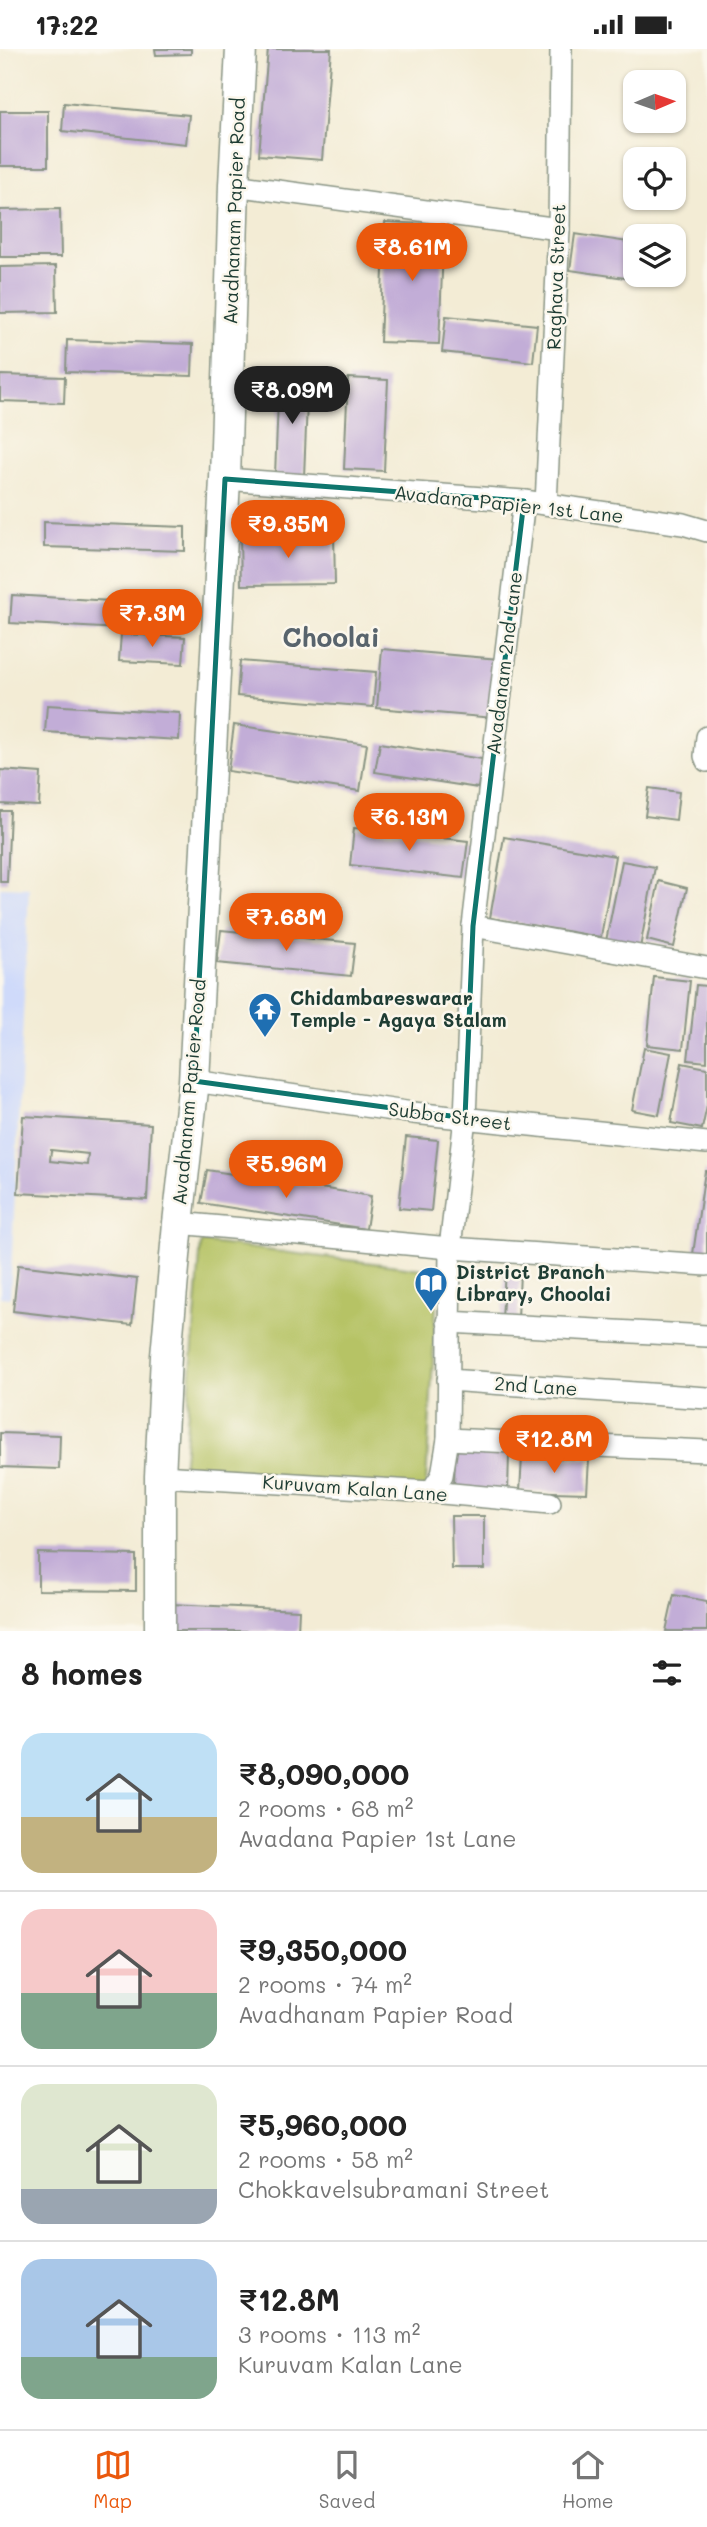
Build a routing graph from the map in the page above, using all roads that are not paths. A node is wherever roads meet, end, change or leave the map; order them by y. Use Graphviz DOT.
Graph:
graph roads {
  1 [pos="241,49"];
  2 [pos="561,49"];
  3 [pos="234,185"];
  4 [pos="559,229"];
  5 [pos="226,479"];
  6 [pos="524,501"];
  7 [pos="547,504"];
  8 [pos="707,531"];
  9 [pos="707,737"];
  10 [pos="707,761"];
  11 [pos="472,926"];
  12 [pos="707,968"];
  13 [pos="194,1081"];
  14 [pos="465,1118"];
  15 [pos="707,1143"];
  16 [pos="178,1223"];
  17 [pos="450,1248"];
  18 [pos="707,1265"];
  19 [pos="448,1322"];
  20 [pos="707,1336"];
  21 [pos="448,1380"];
  22 [pos="707,1398"];
  23 [pos="448,1439"];
  24 [pos="706,1451"];
  25 [pos="160,1476"];
  26 [pos="432,1492"];
  27 [pos="550,1503"];
  28 [pos="160,1631"];
  1 -- 3 [label="street, Avadhanam Papier Road"];
  2 -- 4 [label="street, Raghava Street"];
  3 -- 4 [label="street"];
  3 -- 5 [label="street, Avadhanam Papier Road"];
  4 -- 7 [label="street, Raghava Street"];
  5 -- 6 [label="street, Avadana Papier 1st Lane"];
  5 -- 13 [label="street, Avadhanam Papier Road"];
  6 -- 7 [label="street, Avadana Papier 1st Lane"];
  6 -- 11 [label="street, Avadanam 2nd Lane"];
  7 -- 8 [label="street, Avadana Papier 1st Lane"];
  9 -- 10 [label="street"];
  11 -- 12 [label="street"];
  11 -- 14 [label="street, Avadanam 2nd Lane"];
  13 -- 14 [label="street, Subba Street"];
  13 -- 16 [label="street, Avadhanam Papier Road"];
  14 -- 15 [label="street, Subba Street"];
  14 -- 17 [label="street, Avadanam 2nd Lane"];
  16 -- 17 [label="street"];
  16 -- 25 [label="street, Avadhanam Papier Road"];
  17 -- 18 [label="street"];
  17 -- 19 [label="street, Avadanam 2nd Lane"];
  19 -- 20 [label="street"];
  19 -- 21 [label="street, Avadanam 2nd Lane"];
  21 -- 22 [label="street, 2nd Lane"];
  21 -- 23 [label="street, Avadanam 2nd Lane"];
  23 -- 24 [label="street"];
  23 -- 26 [label="street, Avadanam 2nd Lane"];
  25 -- 26 [label="street, Kuruvam Kalan Lane"];
  25 -- 28 [label="street, Avadhanam Papier Road"];
  26 -- 27 [label="street, Kuruvam Kalan Lane"];
}
